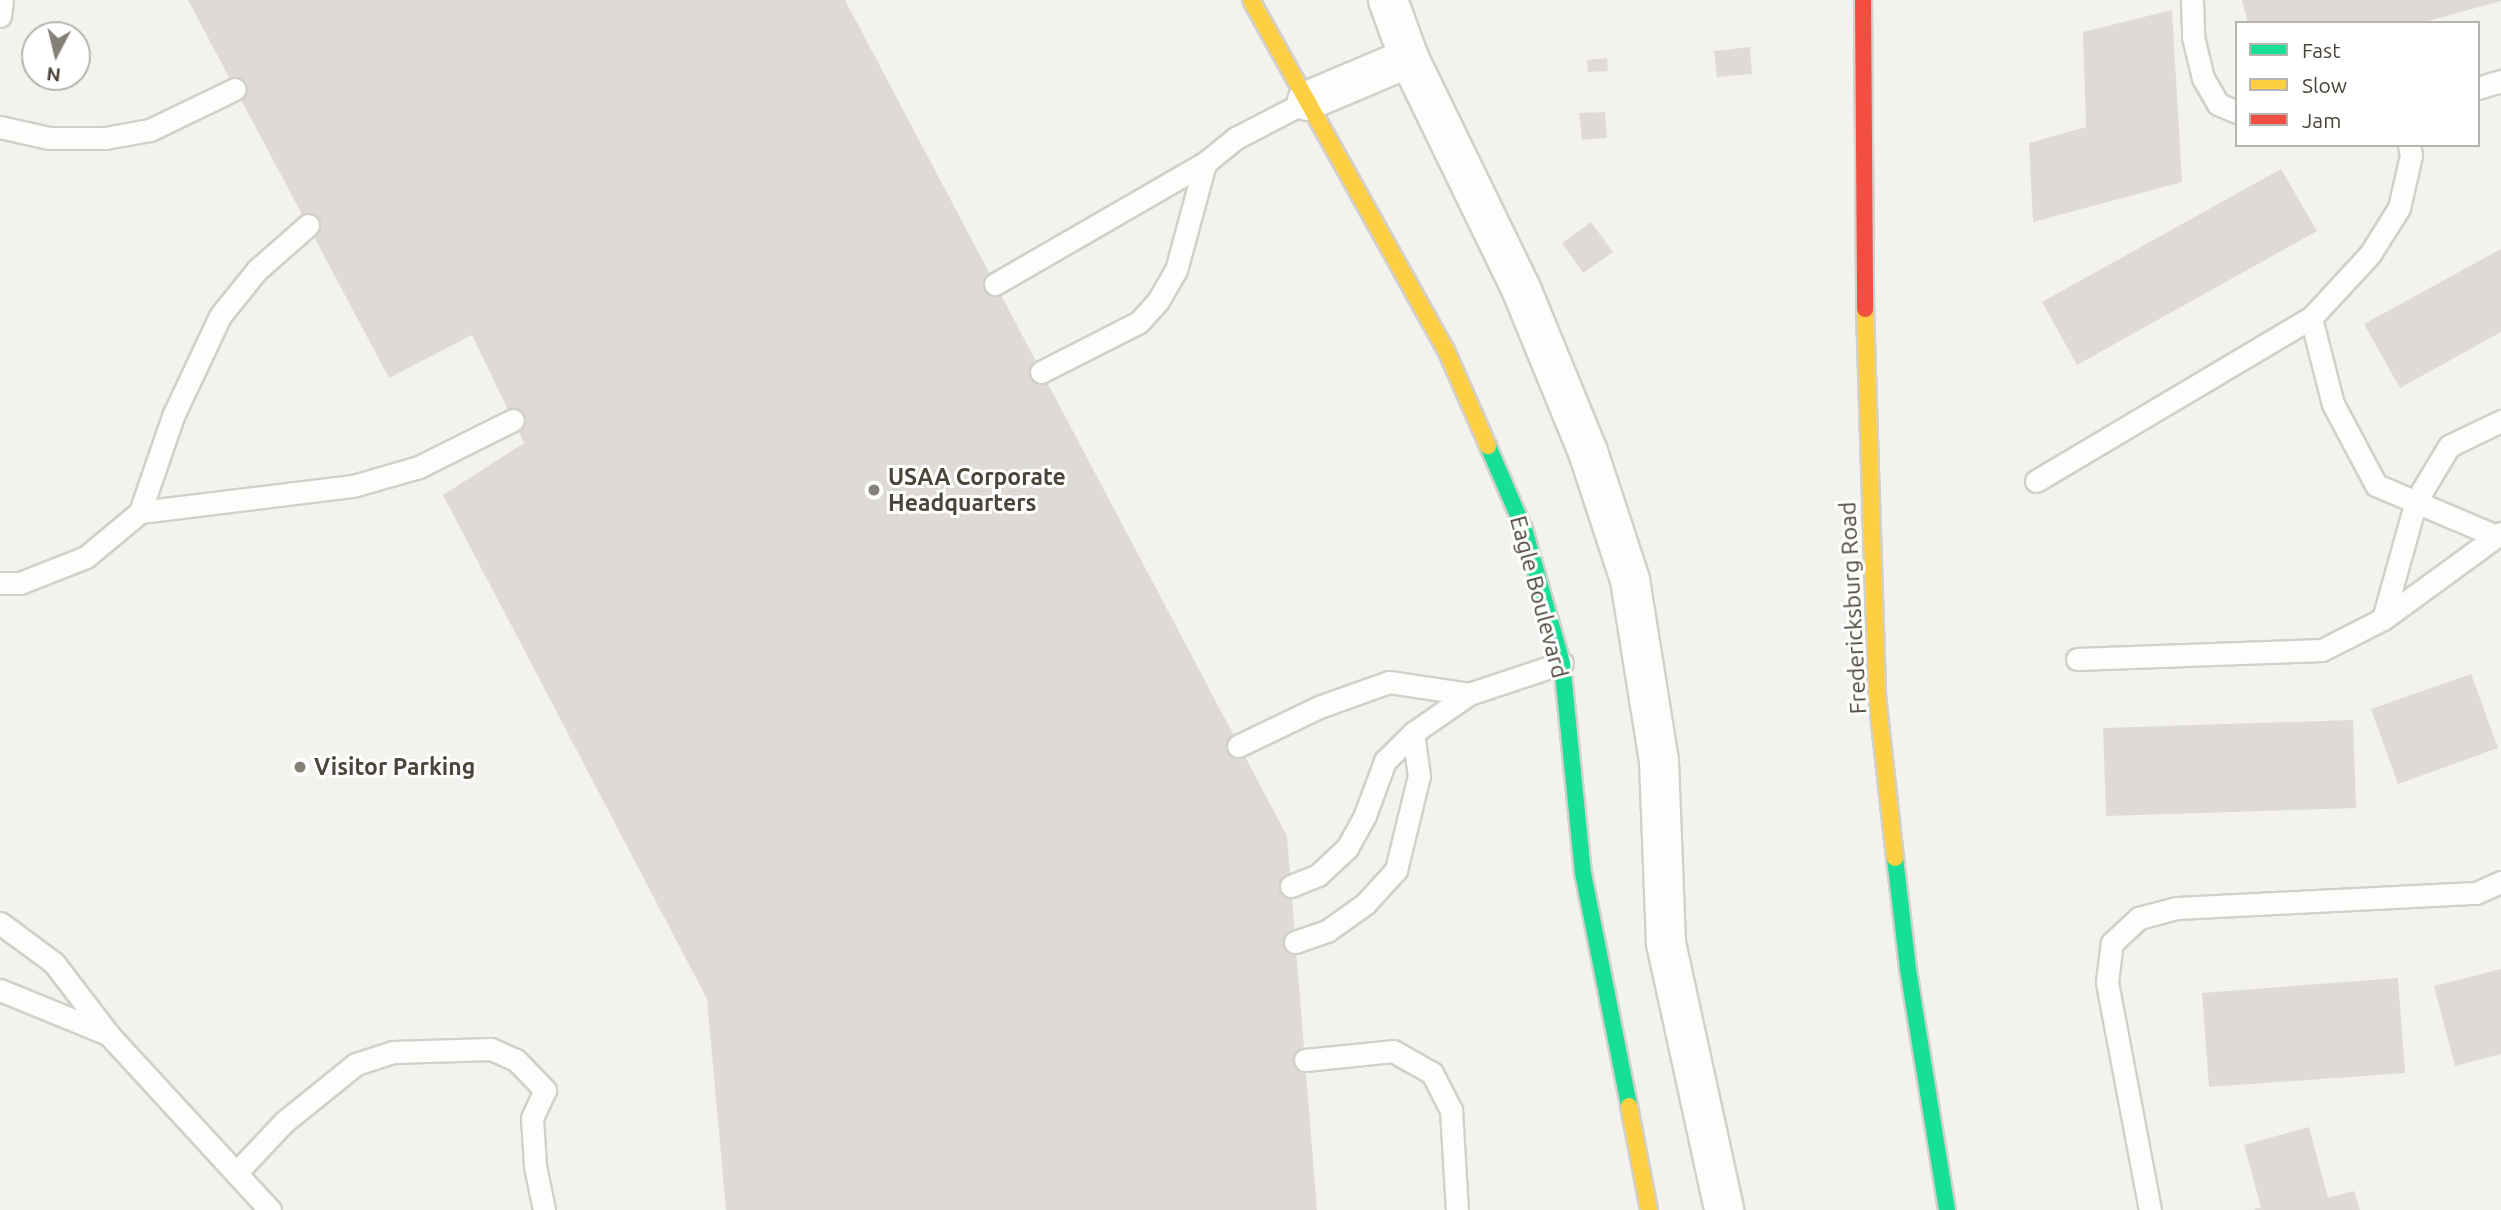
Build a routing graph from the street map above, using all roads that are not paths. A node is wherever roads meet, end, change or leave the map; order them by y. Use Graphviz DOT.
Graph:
graph roads {
  1 [pos="2,0"];
  2 [pos="1251,0"];
  3 [pos="1388,0"];
  4 [pos="1863,0"];
  5 [pos="2192,0"];
  6 [pos="0,16"];
  7 [pos="1409,58"];
  8 [pos="2501,81"];
  9 [pos="2480,87"];
  10 [pos="235,89"];
  11 [pos="1307,101"];
  12 [pos="2235,110"];
  13 [pos="0,127"];
  14 [pos="2409,147"];
  15 [pos="1205,163"];
  16 [pos="307,225"];
  17 [pos="995,284"];
  18 [pos="2311,318"];
  19 [pos="1041,372"];
  20 [pos="513,420"];
  21 [pos="2501,421"];
  22 [pos="2036,481"];
  23 [pos="2416,501"];
  24 [pos="140,512"];
  25 [pos="2498,534"];
  26 [pos="0,583"];
  27 [pos="2383,620"];
  28 [pos="2077,659"];
  29 [pos="1562,663"];
  30 [pos="1469,694"];
  31 [pos="1413,733"];
  32 [pos="1238,746"];
  33 [pos="2501,882"];
  34 [pos="1290,886"];
  35 [pos="0,923"];
  36 [pos="1295,942"];
  37 [pos="0,990"];
  38 [pos="109,1035"];
  39 [pos="1305,1059"];
  40 [pos="236,1173"];
  41 [pos="270,1210"];
  42 [pos="544,1210"];
  43 [pos="1457,1210"];
  44 [pos="1649,1210"];
  45 [pos="1724,1210"];
  46 [pos="1947,1210"];
  47 [pos="2150,1210"];
  1 -- 6 [label="lane"];
  2 -- 11 [label="street, Eagle Boulevard"];
  3 -- 7 [label="street"];
  4 -- 46 [label="street, Fredericksburg Road"];
  5 -- 12 [label="lane"];
  7 -- 11 [label="street"];
  7 -- 45 [label="street"];
  8 -- 9 [label="lane"];
  10 -- 13 [label="lane"];
  11 -- 15 [label="lane"];
  11 -- 29 [label="street, Eagle Boulevard"];
  14 -- 18 [label="lane"];
  15 -- 17 [label="lane"];
  15 -- 19 [label="lane"];
  16 -- 24 [label="lane"];
  18 -- 22 [label="lane"];
  18 -- 23 [label="lane"];
  20 -- 24 [label="lane"];
  21 -- 23 [label="lane"];
  23 -- 25 [label="lane"];
  23 -- 27 [label="lane"];
  24 -- 26 [label="lane"];
  25 -- 27 [label="lane"];
  27 -- 28 [label="lane"];
  29 -- 30 [label="lane"];
  29 -- 44 [label="street, Eagle Boulevard"];
  30 -- 31 [label="lane"];
  30 -- 32 [label="lane"];
  31 -- 34 [label="lane"];
  31 -- 36 [label="lane"];
  33 -- 47 [label="lane"];
  35 -- 38 [label="lane"];
  37 -- 38 [label="lane"];
  38 -- 40 [label="lane"];
  39 -- 43 [label="lane"];
  40 -- 41 [label="lane"];
  40 -- 42 [label="lane"];
}
